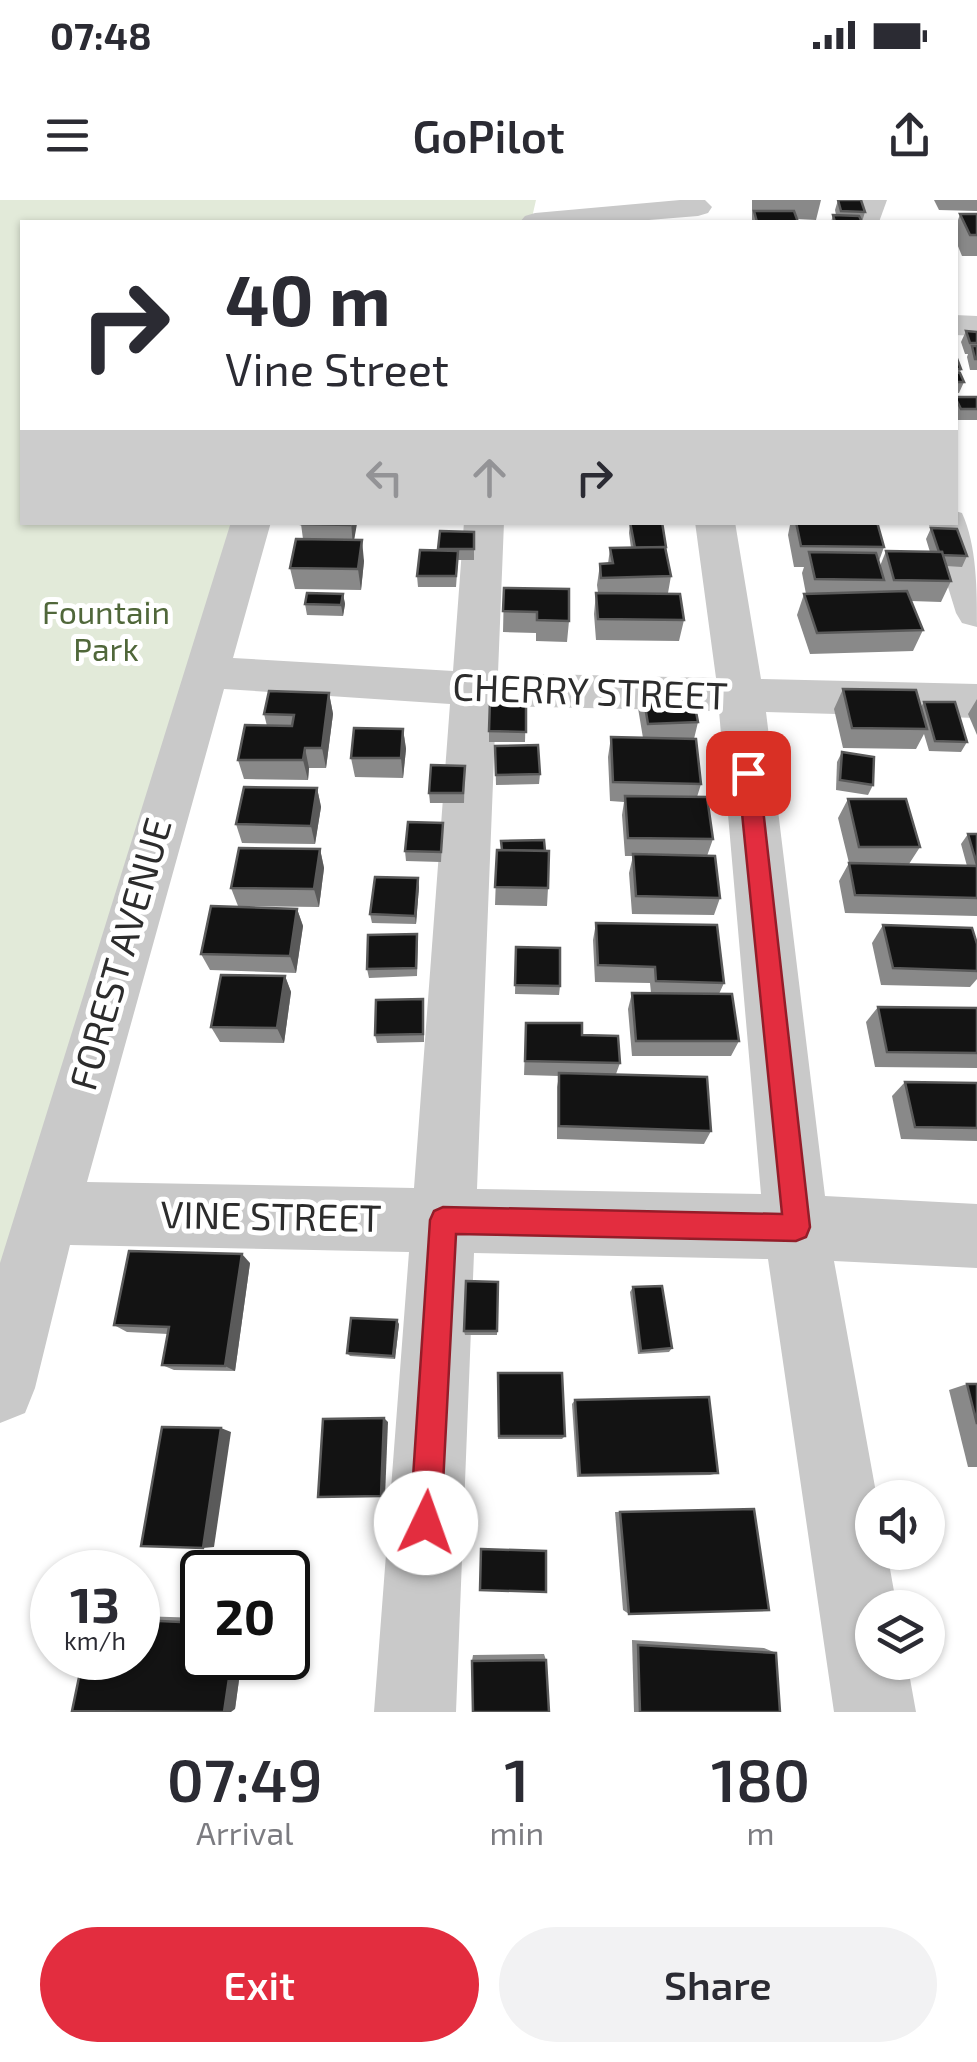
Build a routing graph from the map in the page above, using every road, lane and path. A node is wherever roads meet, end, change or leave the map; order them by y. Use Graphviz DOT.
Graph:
graph roads {
  1 [pos="698,210"];
  2 [pos="562,220"];
  3 [pos="250,525"];
  4 [pos="484,525"];
  5 [pos="715,525"];
  6 [pos="949,525"];
  7 [pos="977,613"];
  8 [pos="204,672"];
  9 [pos="474,690"];
  10 [pos="740,697"];
  11 [pos="977,701"];
  12 [pos="46,1214"];
  13 [pos="443,1220"];
  14 [pos="796,1227"];
  15 [pos="977,1236"];
  16 [pos="0,1388"];
  17 [pos="415,1712"];
  18 [pos="875,1712"];
  1 -- 2 [label="street"];
  3 -- 8 [label="street, FOREST AVENUE"];
  4 -- 9 [label="street"];
  5 -- 10 [label="street"];
  6 -- 7 [label="street"];
  8 -- 9 [label="street, CHERRY STREET"];
  8 -- 12 [label="street, FOREST AVENUE"];
  9 -- 10 [label="street, CHERRY STREET"];
  9 -- 13 [label="street"];
  10 -- 11 [label="street, CHERRY STREET"];
  10 -- 14 [label="street"];
  12 -- 13 [label="street, VINE STREET"];
  12 -- 16 [label="street, FOREST AVENUE"];
  13 -- 14 [label="street, VINE STREET"];
  13 -- 17 [label="street"];
  14 -- 15 [label="street, VINE STREET"];
  14 -- 18 [label="street"];
}
